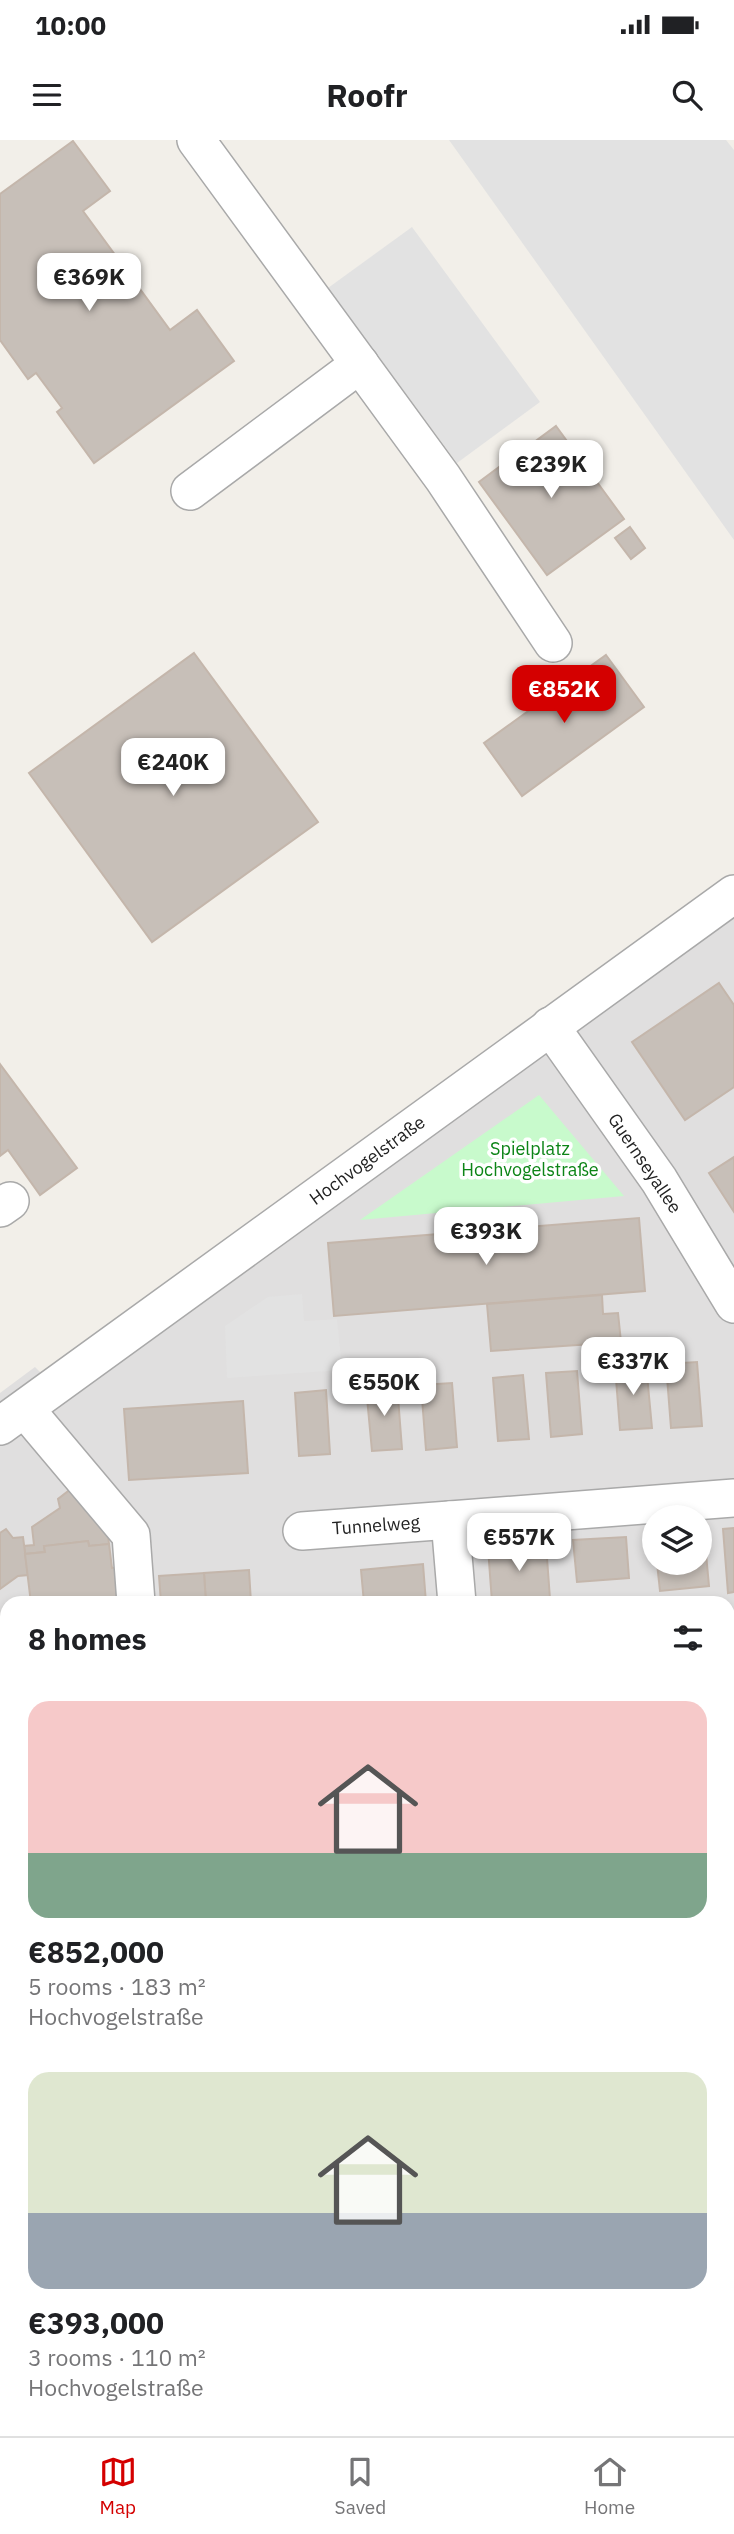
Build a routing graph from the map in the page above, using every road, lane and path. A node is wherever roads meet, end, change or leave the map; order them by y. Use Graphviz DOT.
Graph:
graph roads {
  1 [pos="196,140"];
  2 [pos="360,364"];
  3 [pos="190,491"];
  4 [pos="553,643"];
  5 [pos="734,894"];
  6 [pos="550,1026"];
  7 [pos="734,1304"];
  8 [pos="12,1418"];
  9 [pos="734,1498"];
  10 [pos="450,1520"];
  11 [pos="302,1531"];
  12 [pos="135,1596"];
  13 [pos="456,1596"];
  1 -- 2 [label="street"];
  2 -- 3 [label="street"];
  2 -- 4 [label="street"];
  5 -- 6 [label="street, Hochvogelstraße"];
  6 -- 7 [label="street, Guernseyallee"];
  6 -- 8 [label="street, Hochvogelstraße"];
  8 -- 12 [label="street"];
  9 -- 10 [label="street, Tunnelweg"];
  10 -- 11 [label="street, Tunnelweg"];
  10 -- 13 [label="street"];
}
